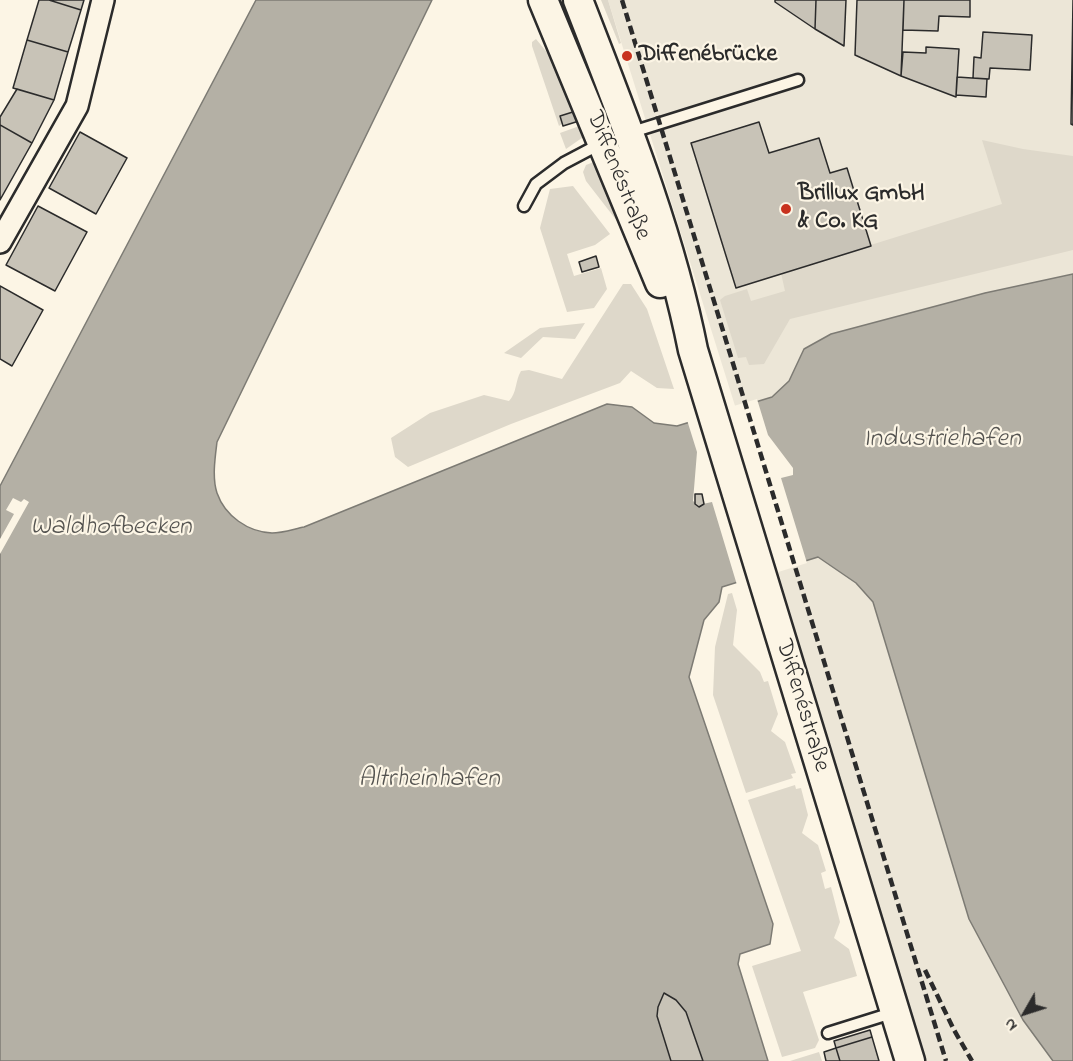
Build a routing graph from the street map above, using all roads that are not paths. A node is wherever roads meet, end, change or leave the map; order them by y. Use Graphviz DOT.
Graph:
graph roads {
  1 [pos="103,0"];
  2 [pos="543,0"];
  3 [pos="578,0"];
  4 [pos="565,49"];
  5 [pos="599,54"];
  6 [pos="798,80"];
  7 [pos="616,138"];
  8 [pos="524,206"];
  9 [pos="0,242"];
  10 [pos="895,1012"];
  11 [pos="828,1033"];
  12 [pos="910,1061"];
  1 -- 9 [label="street"];
  2 -- 4 [label="main road, Diffenéstraße"];
  3 -- 5 [label="main road, Diffenéstraße"];
  4 -- 5 [label="main road"];
  4 -- 7 [label="main road, Diffenéstraße"];
  5 -- 7 [label="main road, Diffenéstraße"];
  6 -- 7 [label="lane"];
  7 -- 8 [label="lane"];
  7 -- 10 [label="main road, Diffenéstraße"];
  10 -- 11 [label="lane"];
  10 -- 12 [label="main road, Diffenéstraße"];
}
